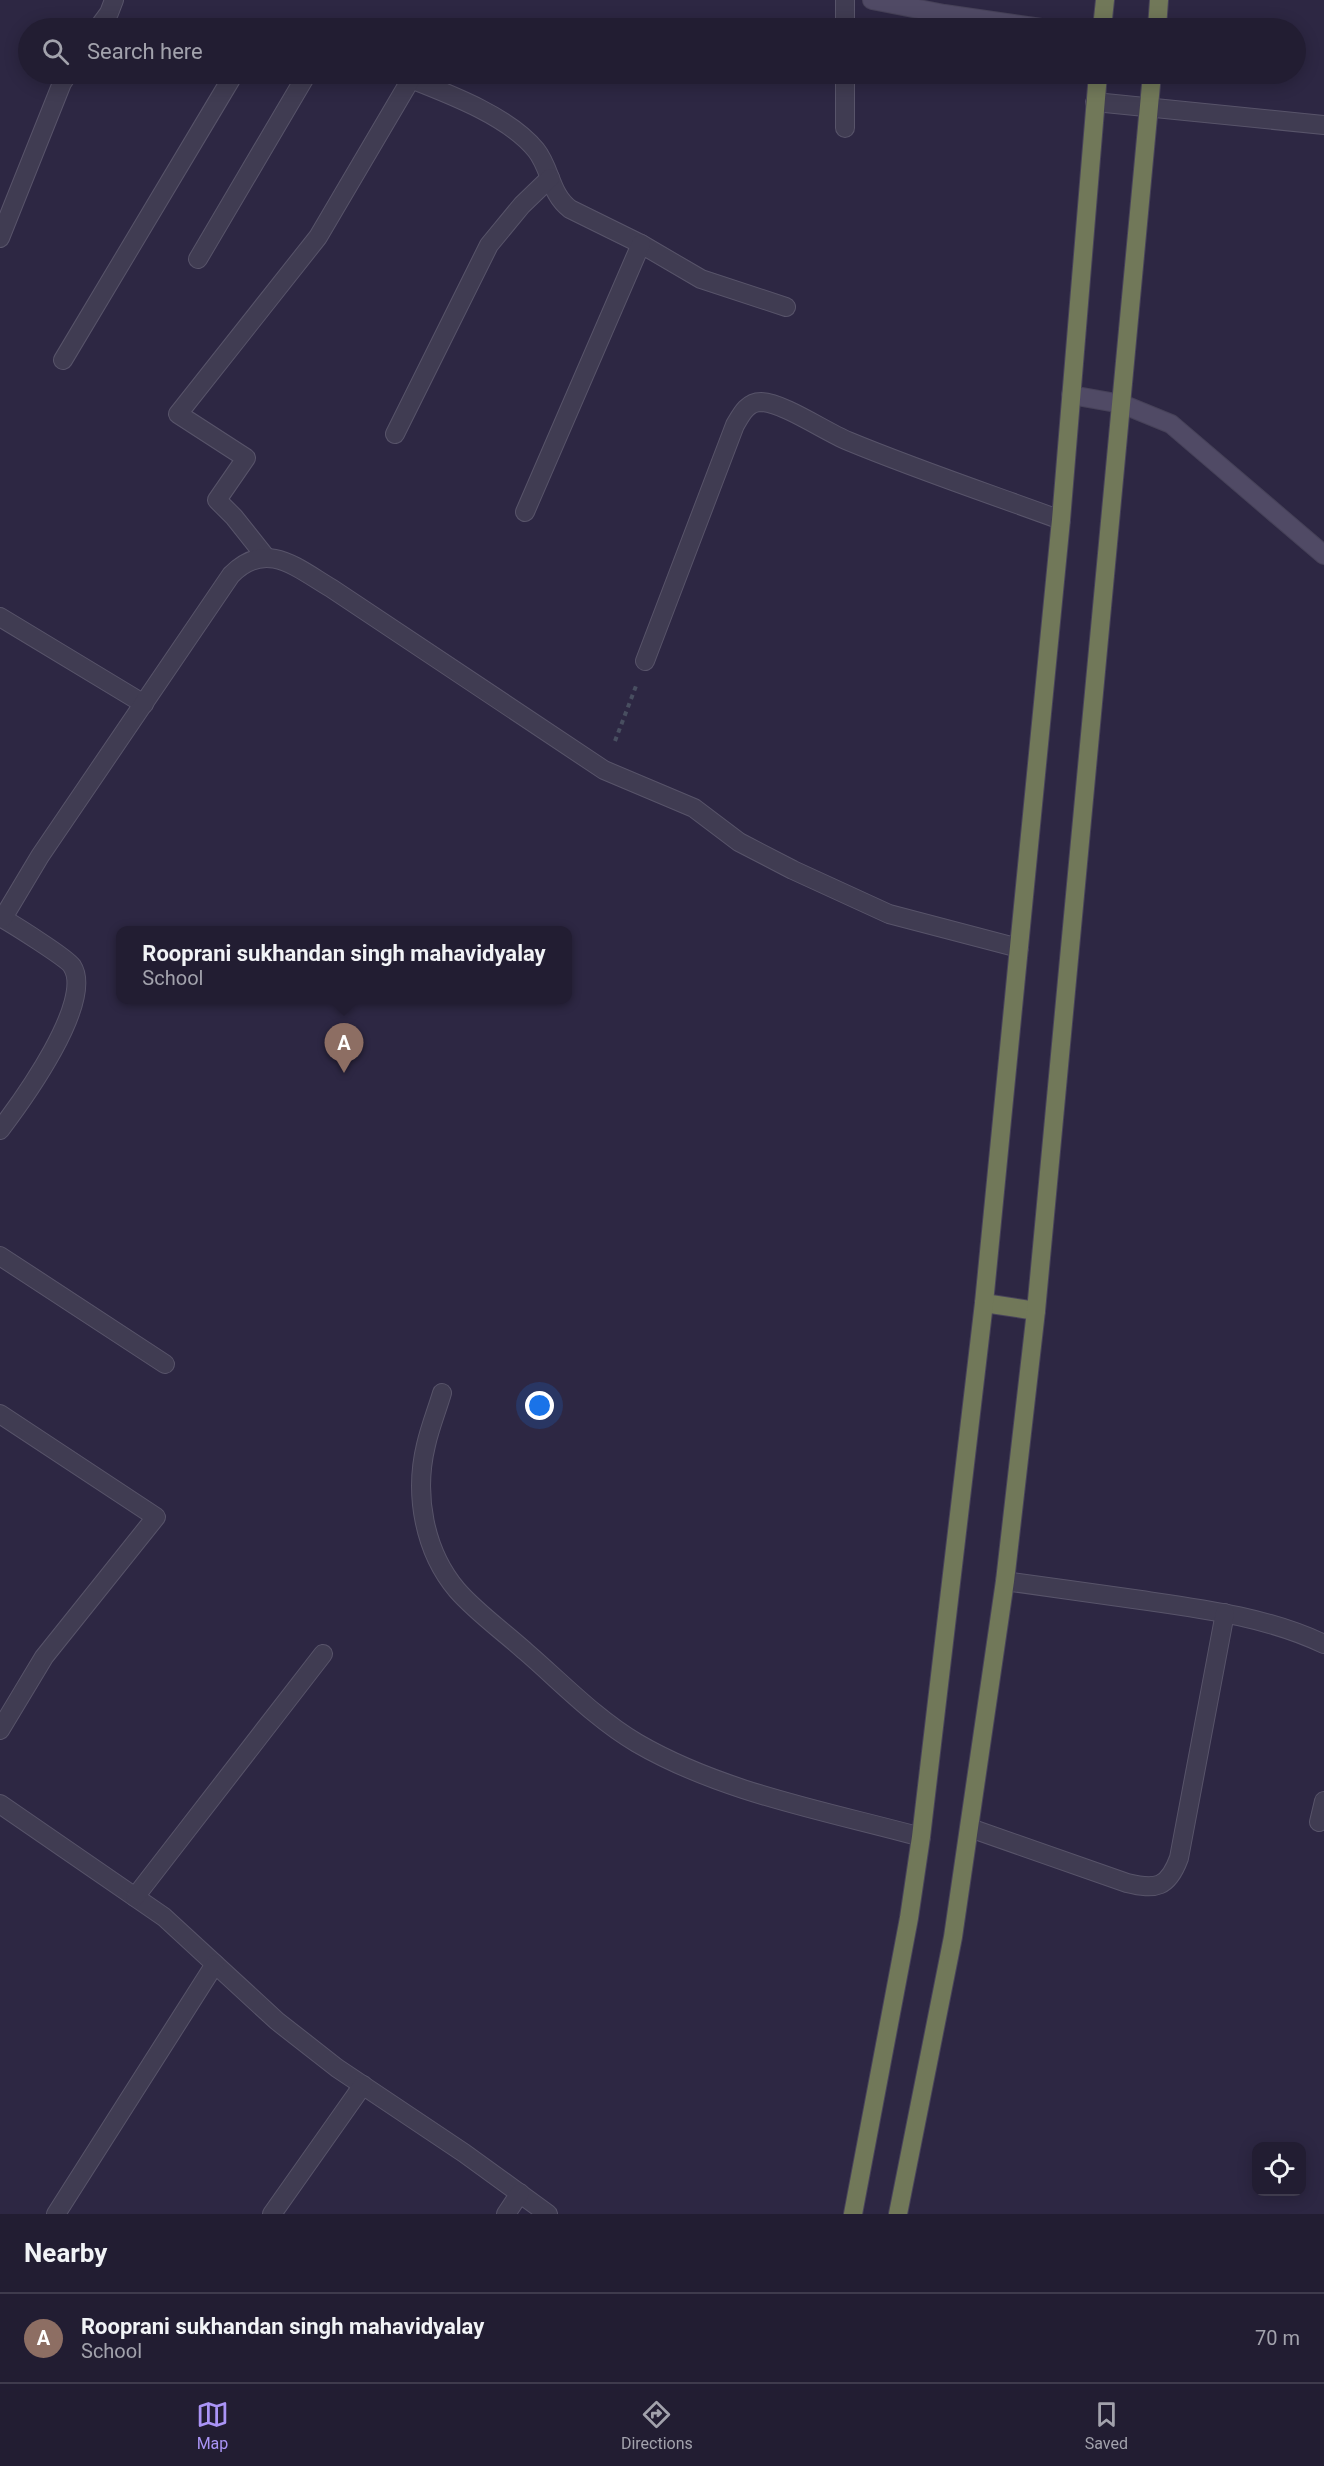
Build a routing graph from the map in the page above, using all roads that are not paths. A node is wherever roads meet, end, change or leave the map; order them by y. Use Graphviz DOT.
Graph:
graph roads {
  1 [pos="114,0"];
  2 [pos="845,0"];
  3 [pos="872,0"];
  4 [pos="1105,0"];
  5 [pos="1159,0"];
  6 [pos="104,18"];
  7 [pos="845,18"];
  8 [pos="972,18"];
  9 [pos="1103,18"];
  10 [pos="1158,18"];
  11 [pos="61,84"];
  12 [pos="228,84"];
  13 [pos="301,84"];
  14 [pos="400,84"];
  15 [pos="423,84"];
  16 [pos="845,84"];
  17 [pos="1097,84"];
  18 [pos="1151,84"];
  19 [pos="1095,102"];
  20 [pos="1149,106"];
  21 [pos="1324,125"];
  22 [pos="845,128"];
  23 [pos="550,178"];
  24 [pos="0,238"];
  25 [pos="641,244"];
  26 [pos="198,259"];
  27 [pos="786,307"];
  28 [pos="63,360"];
  29 [pos="1071,395"];
  30 [pos="1122,404"];
  31 [pos="395,434"];
  32 [pos="525,512"];
  33 [pos="1061,520"];
  34 [pos="1324,555"];
  35 [pos="265,556"];
  36 [pos="0,617"];
  37 [pos="645,661"];
  38 [pos="144,704"];
  39 [pos="2,917"];
  40 [pos="1019,948"];
  41 [pos="0,1130"];
  42 [pos="0,1257"];
  43 [pos="984,1302"];
  44 [pos="1036,1311"];
  45 [pos="165,1364"];
  46 [pos="442,1392"];
  47 [pos="0,1414"];
  48 [pos="1005,1581"];
  49 [pos="1225,1613"];
  50 [pos="1324,1644"];
  51 [pos="323,1654"];
  52 [pos="0,1730"];
  53 [pos="1324,1801"];
  54 [pos="0,1804"];
  55 [pos="1319,1821"];
  56 [pos="970,1828"];
  57 [pos="921,1837"];
  58 [pos="135,1897"];
  59 [pos="215,1964"];
  60 [pos="363,2085"];
  61 [pos="519,2193"];
  62 [pos="56,2214"];
  63 [pos="272,2214"];
  64 [pos="506,2214"];
  65 [pos="548,2214"];
  66 [pos="853,2214"];
  67 [pos="898,2214"];
  1 -- 6 [label="street"];
  2 -- 7 [label="street"];
  3 -- 8 [label="street"];
  4 -- 9 [label="highway"];
  5 -- 10 [label="highway"];
  11 -- 24 [label="street"];
  12 -- 28 [label="street"];
  13 -- 26 [label="street"];
  14 -- 35 [label="street"];
  15 -- 23 [label="street"];
  16 -- 22 [label="street"];
  17 -- 19 [label="highway"];
  18 -- 20 [label="highway"];
  19 -- 20 [label="street"];
  19 -- 29 [label="highway"];
  20 -- 21 [label="street"];
  20 -- 30 [label="highway"];
  23 -- 25 [label="street"];
  23 -- 31 [label="street"];
  25 -- 27 [label="street"];
  25 -- 32 [label="street"];
  29 -- 30 [label="street"];
  29 -- 33 [label="highway"];
  30 -- 34 [label="street"];
  30 -- 44 [label="highway"];
  33 -- 37 [label="street"];
  33 -- 40 [label="highway"];
  35 -- 38 [label="street"];
  35 -- 40 [label="street"];
  36 -- 38 [label="street"];
  38 -- 39 [label="street"];
  39 -- 41 [label="street"];
  40 -- 43 [label="highway"];
  42 -- 45 [label="street"];
  43 -- 44 [label="highway"];
  43 -- 57 [label="highway"];
  44 -- 48 [label="highway"];
  46 -- 57 [label="street"];
  47 -- 52 [label="street"];
  48 -- 49 [label="street"];
  48 -- 56 [label="highway"];
  49 -- 50 [label="street"];
  49 -- 56 [label="street"];
  51 -- 58 [label="street"];
  53 -- 55 [label="street"];
  54 -- 58 [label="street"];
  56 -- 67 [label="highway"];
  57 -- 66 [label="highway"];
  58 -- 59 [label="street"];
  59 -- 60 [label="street"];
  59 -- 62 [label="street"];
  60 -- 61 [label="street"];
  60 -- 63 [label="street"];
  61 -- 64 [label="street"];
  61 -- 65 [label="street"];
}
